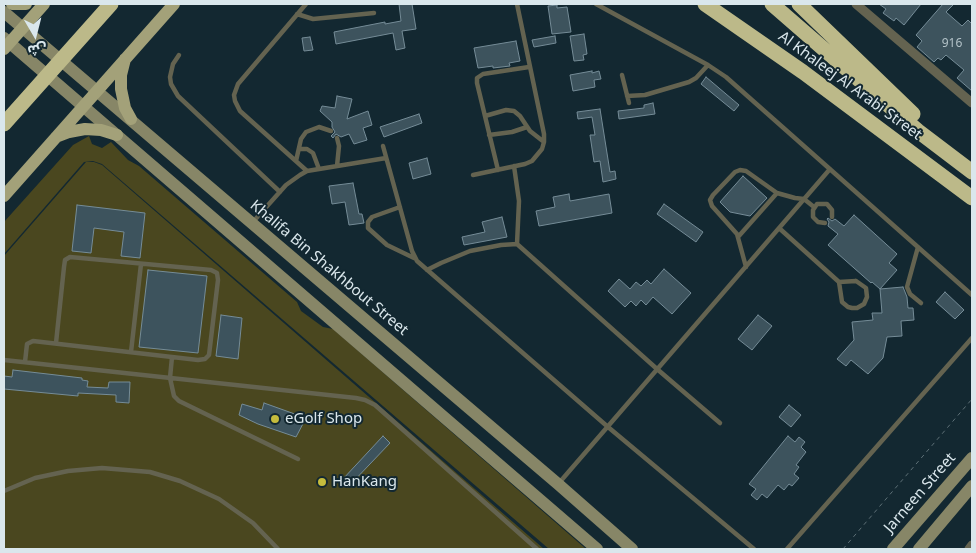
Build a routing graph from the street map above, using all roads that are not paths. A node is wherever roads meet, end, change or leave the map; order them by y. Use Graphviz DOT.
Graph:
graph roads {
  1 [pos="12,4"];
  2 [pos="26,4"];
  3 [pos="44,4"];
  4 [pos="111,4"];
  5 [pos="174,4"];
  6 [pos="306,4"];
  7 [pos="517,4"];
  8 [pos="596,4"];
  9 [pos="705,4"];
  10 [pos="772,4"];
  11 [pos="799,4"];
  12 [pos="856,4"];
  13 [pos="4,12"];
  14 [pos="374,13"];
  15 [pos="297,14"];
  16 [pos="22,29"];
  17 [pos="5,44"];
  18 [pos="179,55"];
  19 [pos="127,56"];
  20 [pos="708,65"];
  21 [pos="529,67"];
  22 [pos="622,75"];
  23 [pos="96,91"];
  24 [pos="627,96"];
  25 [pos="628,102"];
  26 [pos="972,103"];
  27 [pos="83,105"];
  28 [pos="485,116"];
  29 [pos="131,119"];
  30 [pos="4,124"];
  31 [pos="527,127"];
  32 [pos="331,131"];
  33 [pos="117,135"];
  34 [pos="490,135"];
  35 [pos="54,138"];
  36 [pos="337,138"];
  37 [pos="544,142"];
  38 [pos="383,146"];
  39 [pos="299,149"];
  40 [pos="386,158"];
  41 [pos="296,161"];
  42 [pos="337,166"];
  43 [pos="514,166"];
  44 [pos="319,169"];
  45 [pos="830,169"];
  46 [pos="498,170"];
  47 [pos="307,171"];
  48 [pos="972,171"];
  49 [pos="473,175"];
  50 [pos="280,192"];
  51 [pos="777,193"];
  52 [pos="4,196"];
  53 [pos="972,198"];
  54 [pos="804,199"];
  55 [pos="400,207"];
  56 [pos="814,207"];
  57 [pos="832,217"];
  58 [pos="825,223"];
  59 [pos="252,224"];
  60 [pos="779,228"];
  61 [pos="738,237"];
  62 [pos="517,244"];
  63 [pos="918,247"];
  64 [pos="415,259"];
  65 [pos="141,264"];
  66 [pos="746,266"];
  67 [pos="427,270"];
  68 [pos="839,282"];
  69 [pos="972,295"];
  70 [pos="921,304"];
  71 [pos="972,338"];
  72 [pos="56,343"];
  73 [pos="131,352"];
  74 [pos="172,357"];
  75 [pos="4,360"];
  76 [pos="24,362"];
  77 [pos="657,369"];
  78 [pos="170,378"];
  79 [pos="720,423"];
  80 [pos="608,427"];
  81 [pos="972,458"];
  82 [pos="298,460"];
  83 [pos="558,484"];
  84 [pos="972,486"];
  85 [pos="4,491"];
  86 [pos="972,546"];
  87 [pos="278,549"];
  88 [pos="537,549"];
  89 [pos="597,549"];
  90 [pos="632,549"];
  91 [pos="754,549"];
  92 [pos="787,549"];
  93 [pos="892,549"];
  94 [pos="919,549"];
  95 [pos="969,549"];
  1 -- 2 [label="main road"];
  3 -- 16 [label="main road"];
  4 -- 30 [label="highway, bridge"];
  5 -- 19 [label="main road"];
  6 -- 15 [label="lane"];
  7 -- 21 [label="lane"];
  8 -- 20 [label="lane"];
  9 -- 53 [label="highway, Al Khaleej Al Arabi Street"];
  10 -- 48 [label="highway"];
  11 -- 48 [label="highway, Al Khaleej Al Arabi Street"];
  12 -- 26 [label="street"];
  13 -- 16 [label="main road, Khalifa Bin Shakhbout Street"];
  14 -- 15 [label="lane"];
  15 -- 41 [label="lane"];
  16 -- 17 [label="main road"];
  16 -- 23 [label="main road, Khalifa Bin Shakhbout Street"];
  17 -- 27 [label="main road"];
  18 -- 50 [label="lane"];
  19 -- 23 [label="main road"];
  19 -- 29 [label="main road"];
  20 -- 24 [label="lane"];
  20 -- 45 [label="lane"];
  21 -- 28 [label="lane"];
  21 -- 37 [label="lane"];
  22 -- 24 [label="lane"];
  23 -- 27 [label="main road"];
  23 -- 29 [label="main road, Khalifa Bin Shakhbout Street"];
  24 -- 25 [label="lane"];
  27 -- 33 [label="main road"];
  27 -- 35 [label="main road"];
  28 -- 31 [label="lane"];
  28 -- 34 [label="lane"];
  29 -- 59 [label="main road, Khalifa Bin Shakhbout Street"];
  31 -- 34 [label="lane"];
  31 -- 37 [label="lane"];
  32 -- 39 [label="lane"];
  33 -- 35 [label="main road"];
  33 -- 89 [label="main road"];
  34 -- 46 [label="lane"];
  35 -- 52 [label="main road"];
  36 -- 42 [label="lane"];
  37 -- 43 [label="lane"];
  38 -- 40 [label="lane"];
  39 -- 41 [label="lane"];
  39 -- 44 [label="lane"];
  40 -- 42 [label="lane"];
  40 -- 55 [label="lane"];
  41 -- 47 [label="lane"];
  42 -- 44 [label="lane"];
  43 -- 46 [label="lane"];
  43 -- 62 [label="lane"];
  44 -- 47 [label="lane"];
  45 -- 54 [label="lane"];
  45 -- 63 [label="lane"];
  46 -- 49 [label="lane"];
  47 -- 50 [label="lane"];
  50 -- 59 [label="lane"];
  51 -- 54 [label="lane"];
  51 -- 61 [label="lane"];
  51 -- 61 [label="lane"];
  54 -- 56 [label="lane"];
  54 -- 60 [label="lane"];
  55 -- 64 [label="lane"];
  55 -- 64 [label="lane"];
  56 -- 57 [label="lane"];
  56 -- 58 [label="lane"];
  59 -- 83 [label="main road, Khalifa Bin Shakhbout Street"];
  60 -- 66 [label="lane"];
  60 -- 68 [label="lane"];
  61 -- 66 [label="lane"];
  62 -- 67 [label="lane"];
  62 -- 77 [label="lane"];
  63 -- 69 [label="lane"];
  63 -- 70 [label="lane"];
  64 -- 67 [label="lane"];
  65 -- 72 [label="lane"];
  65 -- 73 [label="lane"];
  65 -- 74 [label="lane"];
  66 -- 77 [label="lane"];
  67 -- 80 [label="lane"];
  68 -- 68 [label="lane"];
  71 -- 92 [label="lane"];
  72 -- 73 [label="lane"];
  72 -- 76 [label="lane"];
  73 -- 74 [label="lane"];
  74 -- 78 [label="lane"];
  75 -- 76 [label="lane"];
  76 -- 78 [label="lane"];
  77 -- 79 [label="lane"];
  77 -- 80 [label="lane"];
  78 -- 82 [label="lane"];
  78 -- 88 [label="lane"];
  80 -- 83 [label="lane"];
  80 -- 91 [label="lane"];
  81 -- 93 [label="main road, Jarneen Street"];
  83 -- 90 [label="main road, Khalifa Bin Shakhbout Street"];
  84 -- 94 [label="main road"];
  85 -- 87 [label="lane"];
  86 -- 95 [label="street"];
}
